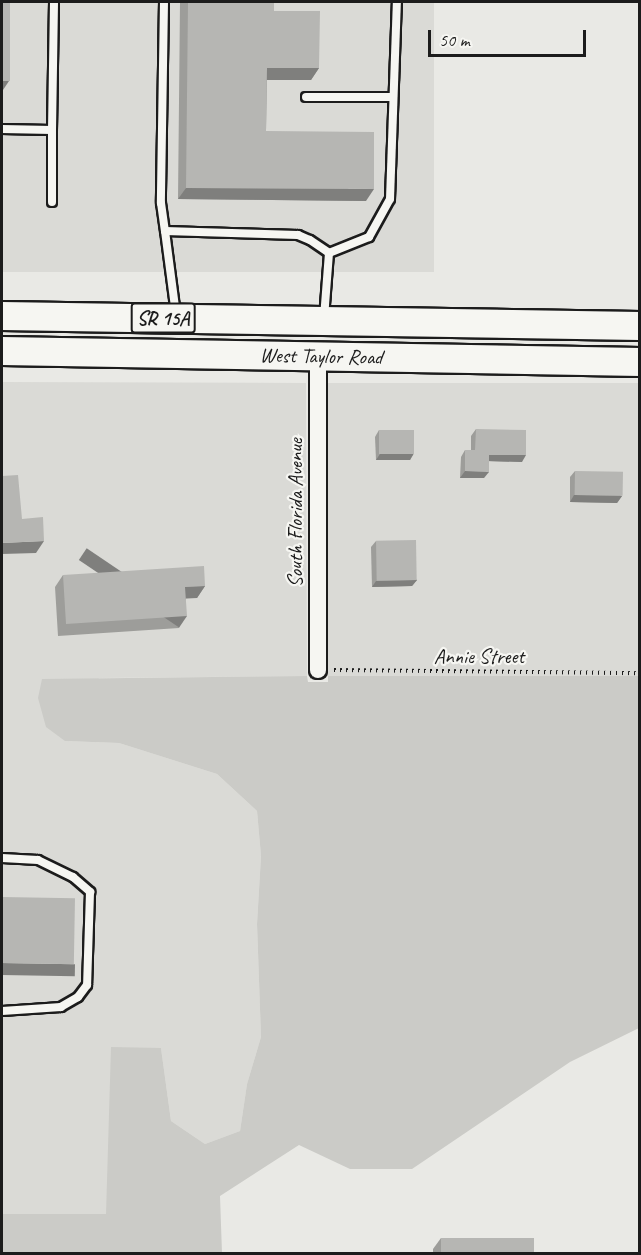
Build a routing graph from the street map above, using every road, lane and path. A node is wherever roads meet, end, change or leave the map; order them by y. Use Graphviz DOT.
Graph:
graph roads {
  1 [pos="54,2"];
  2 [pos="164,2"];
  3 [pos="397,2"];
  4 [pos="306,97"];
  5 [pos="393,97"];
  6 [pos="2,129"];
  7 [pos="52,130"];
  8 [pos="52,202"];
  9 [pos="165,231"];
  10 [pos="329,253"];
  11 [pos="2,316"];
  12 [pos="177,318"];
  13 [pos="324,319"];
  14 [pos="570,324"];
  15 [pos="639,326"];
  16 [pos="2,351"];
  17 [pos="110,352"];
  18 [pos="318,356"];
  19 [pos="639,362"];
  20 [pos="318,670"];
  21 [pos="639,673"];
  22 [pos="2,858"];
  23 [pos="2,1011"];
  1 -- 7 [label="lane"];
  2 -- 9 [label="lane"];
  3 -- 5 [label="lane"];
  4 -- 5 [label="lane"];
  5 -- 10 [label="lane"];
  6 -- 7 [label="lane"];
  7 -- 8 [label="lane"];
  9 -- 10 [label="lane"];
  9 -- 12 [label="lane"];
  10 -- 13 [label="lane"];
  11 -- 12 [label="highway, West Taylor Road / SR 15A"];
  12 -- 13 [label="highway, West Taylor Road / SR 15A"];
  13 -- 14 [label="highway, West Taylor Road / SR 15A"];
  13 -- 17 [label="highway"];
  14 -- 15 [label="highway, West Taylor Road / SR 15A"];
  14 -- 18 [label="highway"];
  16 -- 17 [label="highway, West Taylor Road / SR 15A"];
  17 -- 18 [label="highway, West Taylor Road / SR 15A"];
  18 -- 19 [label="highway, West Taylor Road / SR 15A"];
  18 -- 20 [label="street, South Florida Avenue"];
  20 -- 21 [label="path, Annie Street"];
  22 -- 23 [label="lane"];
}
